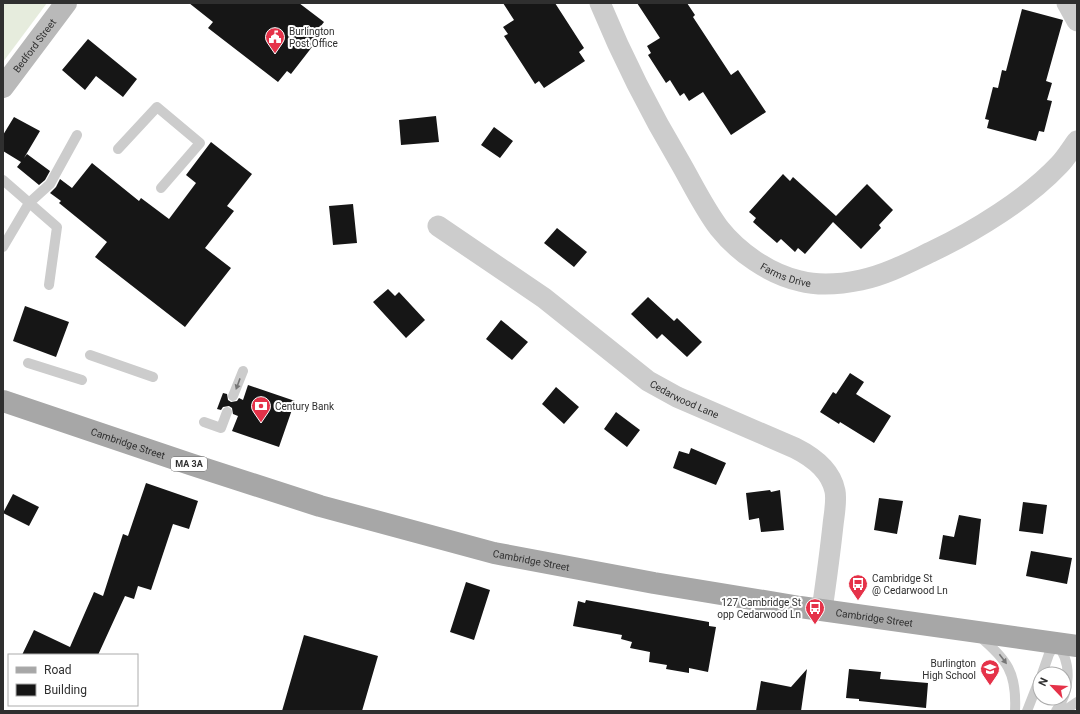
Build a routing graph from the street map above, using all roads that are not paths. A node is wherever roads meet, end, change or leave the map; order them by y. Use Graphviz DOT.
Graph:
graph roads {
  1 [pos="66,3"];
  2 [pos="600,3"];
  3 [pos="1067,3"];
  4 [pos="1077,21"];
  5 [pos="3,87"];
  6 [pos="77,135"];
  7 [pos="1077,140"];
  8 [pos="118,149"];
  9 [pos="3,180"];
  10 [pos="161,188"];
  11 [pos="29,203"];
  12 [pos="438,226"];
  13 [pos="3,248"];
  14 [pos="49,286"];
  15 [pos="90,355"];
  16 [pos="28,363"];
  17 [pos="242,371"];
  18 [pos="153,377"];
  19 [pos="82,380"];
  20 [pos="233,396"];
  21 [pos="3,401"];
  22 [pos="227,412"];
  23 [pos="204,422"];
  24 [pos="822,610"];
  25 [pos="975,632"];
  26 [pos="1067,645"];
  27 [pos="1045,666"];
  28 [pos="1032,698"];
  29 [pos="1077,702"];
  30 [pos="1015,711"];
  31 [pos="1027,711"];
  32 [pos="1056,711"];
  33 [pos="1064,711"];
  1 -- 5 [label="main road, Bedford Street"];
  2 -- 7 [label="street, Farms Drive"];
  3 -- 4 [label="street"];
  6 -- 11 [label="lane"];
  8 -- 10 [label="lane"];
  9 -- 11 [label="lane"];
  11 -- 13 [label="lane"];
  11 -- 14 [label="lane"];
  12 -- 24 [label="street, Cedarwood Lane"];
  15 -- 18 [label="lane"];
  16 -- 19 [label="lane"];
  17 -- 20 [label="lane, one-way"];
  21 -- 24 [label="main road, Cambridge Street / MA 3A"];
  22 -- 23 [label="lane"];
  24 -- 25 [label="main road, Cambridge Street / MA 3A"];
  25 -- 26 [label="main road, Cambridge Street / MA 3A"];
  25 -- 30 [label="lane, one-way"];
  26 -- 27 [label="lane"];
  26 -- 32 [label="lane"];
  28 -- 31 [label="lane"];
  29 -- 33 [label="lane"];
}
